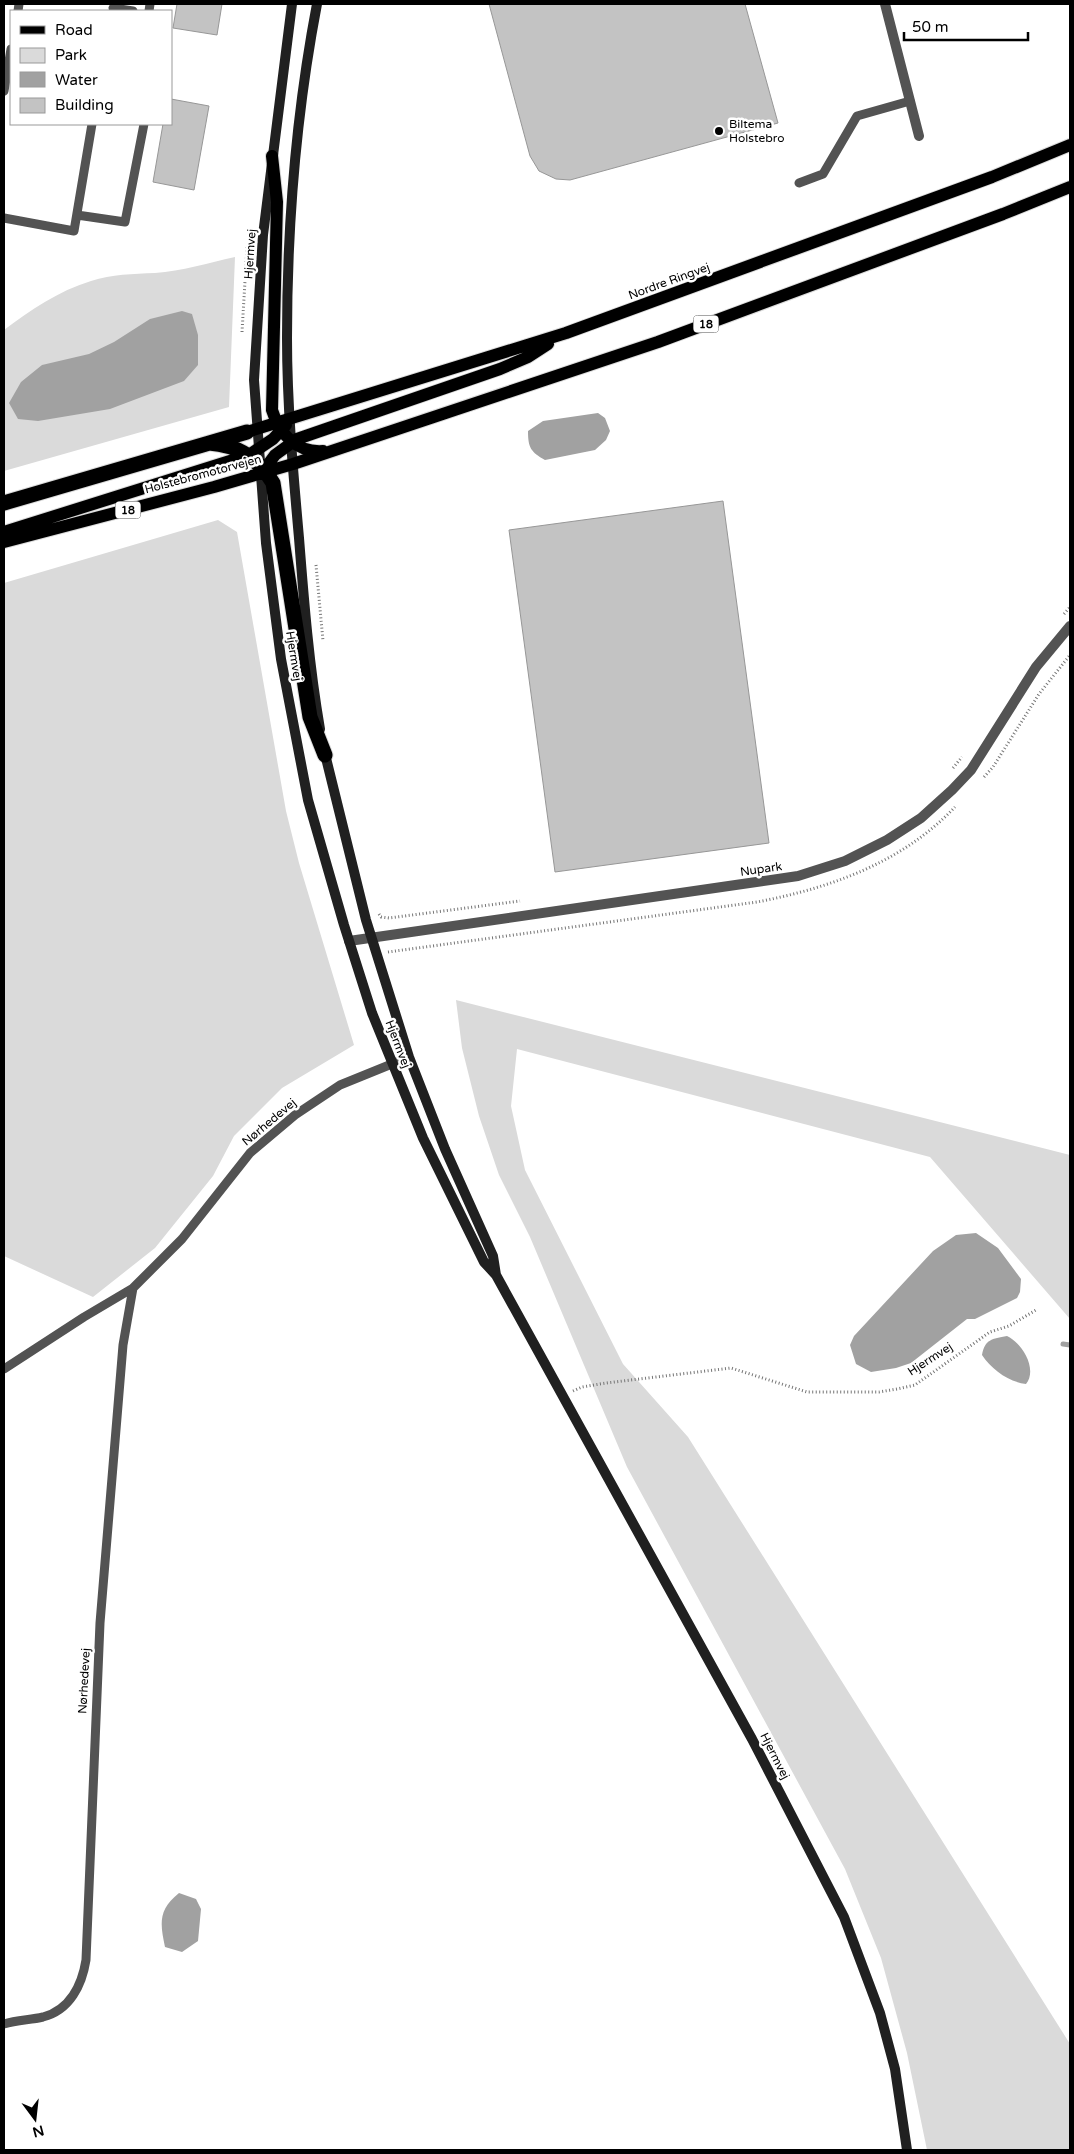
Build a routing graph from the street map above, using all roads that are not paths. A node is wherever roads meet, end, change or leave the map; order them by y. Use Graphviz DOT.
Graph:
graph roads {
  1 [pos="292,4"];
  2 [pos="317,4"];
  3 [pos="884,4"];
  4 [pos="113,8"];
  5 [pos="126,10"];
  6 [pos="10,55"];
  7 [pos="4,91"];
  8 [pos="910,101"];
  9 [pos="92,125"];
  10 [pos="144,125"];
  11 [pos="920,136"];
  12 [pos="1070,145"];
  13 [pos="272,156"];
  14 [pos="799,183"];
  15 [pos="1070,187"];
  16 [pos="77,215"];
  17 [pos="4,218"];
  18 [pos="566,333"];
  19 [pos="291,419"];
  20 [pos="276,426"];
  21 [pos="252,430"];
  22 [pos="292,442"];
  23 [pos="210,443"];
  24 [pos="338,449"];
  25 [pos="260,464"];
  26 [pos="293,464"];
  27 [pos="4,503"];
  28 [pos="4,532"];
  29 [pos="4,542"];
  30 [pos="1070,626"];
  31 [pos="324,754"];
  32 [pos="371,938"];
  33 [pos="349,941"];
  34 [pos="409,1057"];
  35 [pos="392,1064"];
  36 [pos="496,1275"];
  37 [pos="133,1288"];
  38 [pos="4,1369"];
  39 [pos="4,2024"];
  40 [pos="907,2150"];
  1 -- 13 [label="street, Hjermvej"];
  2 -- 19 [label="street, Hjermvej"];
  3 -- 8 [label="street"];
  4 -- 5 [label="lane"];
  6 -- 7 [label="lane"];
  8 -- 11 [label="street"];
  8 -- 14 [label="lane"];
  9 -- 16 [label="lane"];
  10 -- 16 [label="lane"];
  12 -- 18 [label="main road, Nordre Ringvej"];
  13 -- 20 [label="main road"];
  13 -- 21 [label="street, Hjermvej"];
  15 -- 24 [label="main road, 18"];
  16 -- 17 [label="lane"];
  18 -- 19 [label="main road, Nordre Ringvej"];
  18 -- 22 [label="main road"];
  19 -- 20 [label="main road"];
  19 -- 22 [label="street, Hjermvej"];
  20 -- 21 [label="main road"];
  20 -- 22 [label="main road"];
  20 -- 25 [label="main road"];
  21 -- 23 [label="highway"];
  21 -- 25 [label="street, Hjermvej"];
  22 -- 24 [label="main road"];
  22 -- 25 [label="main road"];
  22 -- 26 [label="street, Hjermvej"];
  23 -- 25 [label="highway"];
  23 -- 27 [label="highway"];
  24 -- 26 [label="main road, 18"];
  25 -- 26 [label="main road, Holstebromotorvejen / 18"];
  25 -- 28 [label="main road"];
  25 -- 29 [label="main road, Holstebromotorvejen / 18"];
  25 -- 31 [label="highway"];
  25 -- 33 [label="street, Hjermvej"];
  26 -- 31 [label="street, Hjermvej"];
  30 -- 32 [label="street, Nupark"];
  31 -- 32 [label="street, Hjermvej"];
  32 -- 33 [label="street, Nupark"];
  32 -- 34 [label="street, Hjermvej"];
  33 -- 35 [label="street, Hjermvej"];
  34 -- 35 [label="lane, Nørhedevej"];
  34 -- 36 [label="street, Hjermvej"];
  35 -- 36 [label="street, Hjermvej"];
  35 -- 37 [label="lane, Nørhedevej"];
  36 -- 40 [label="street, Hjermvej"];
  37 -- 38 [label="lane, Nørhedevej"];
  37 -- 39 [label="lane, Nørhedevej"];
}
